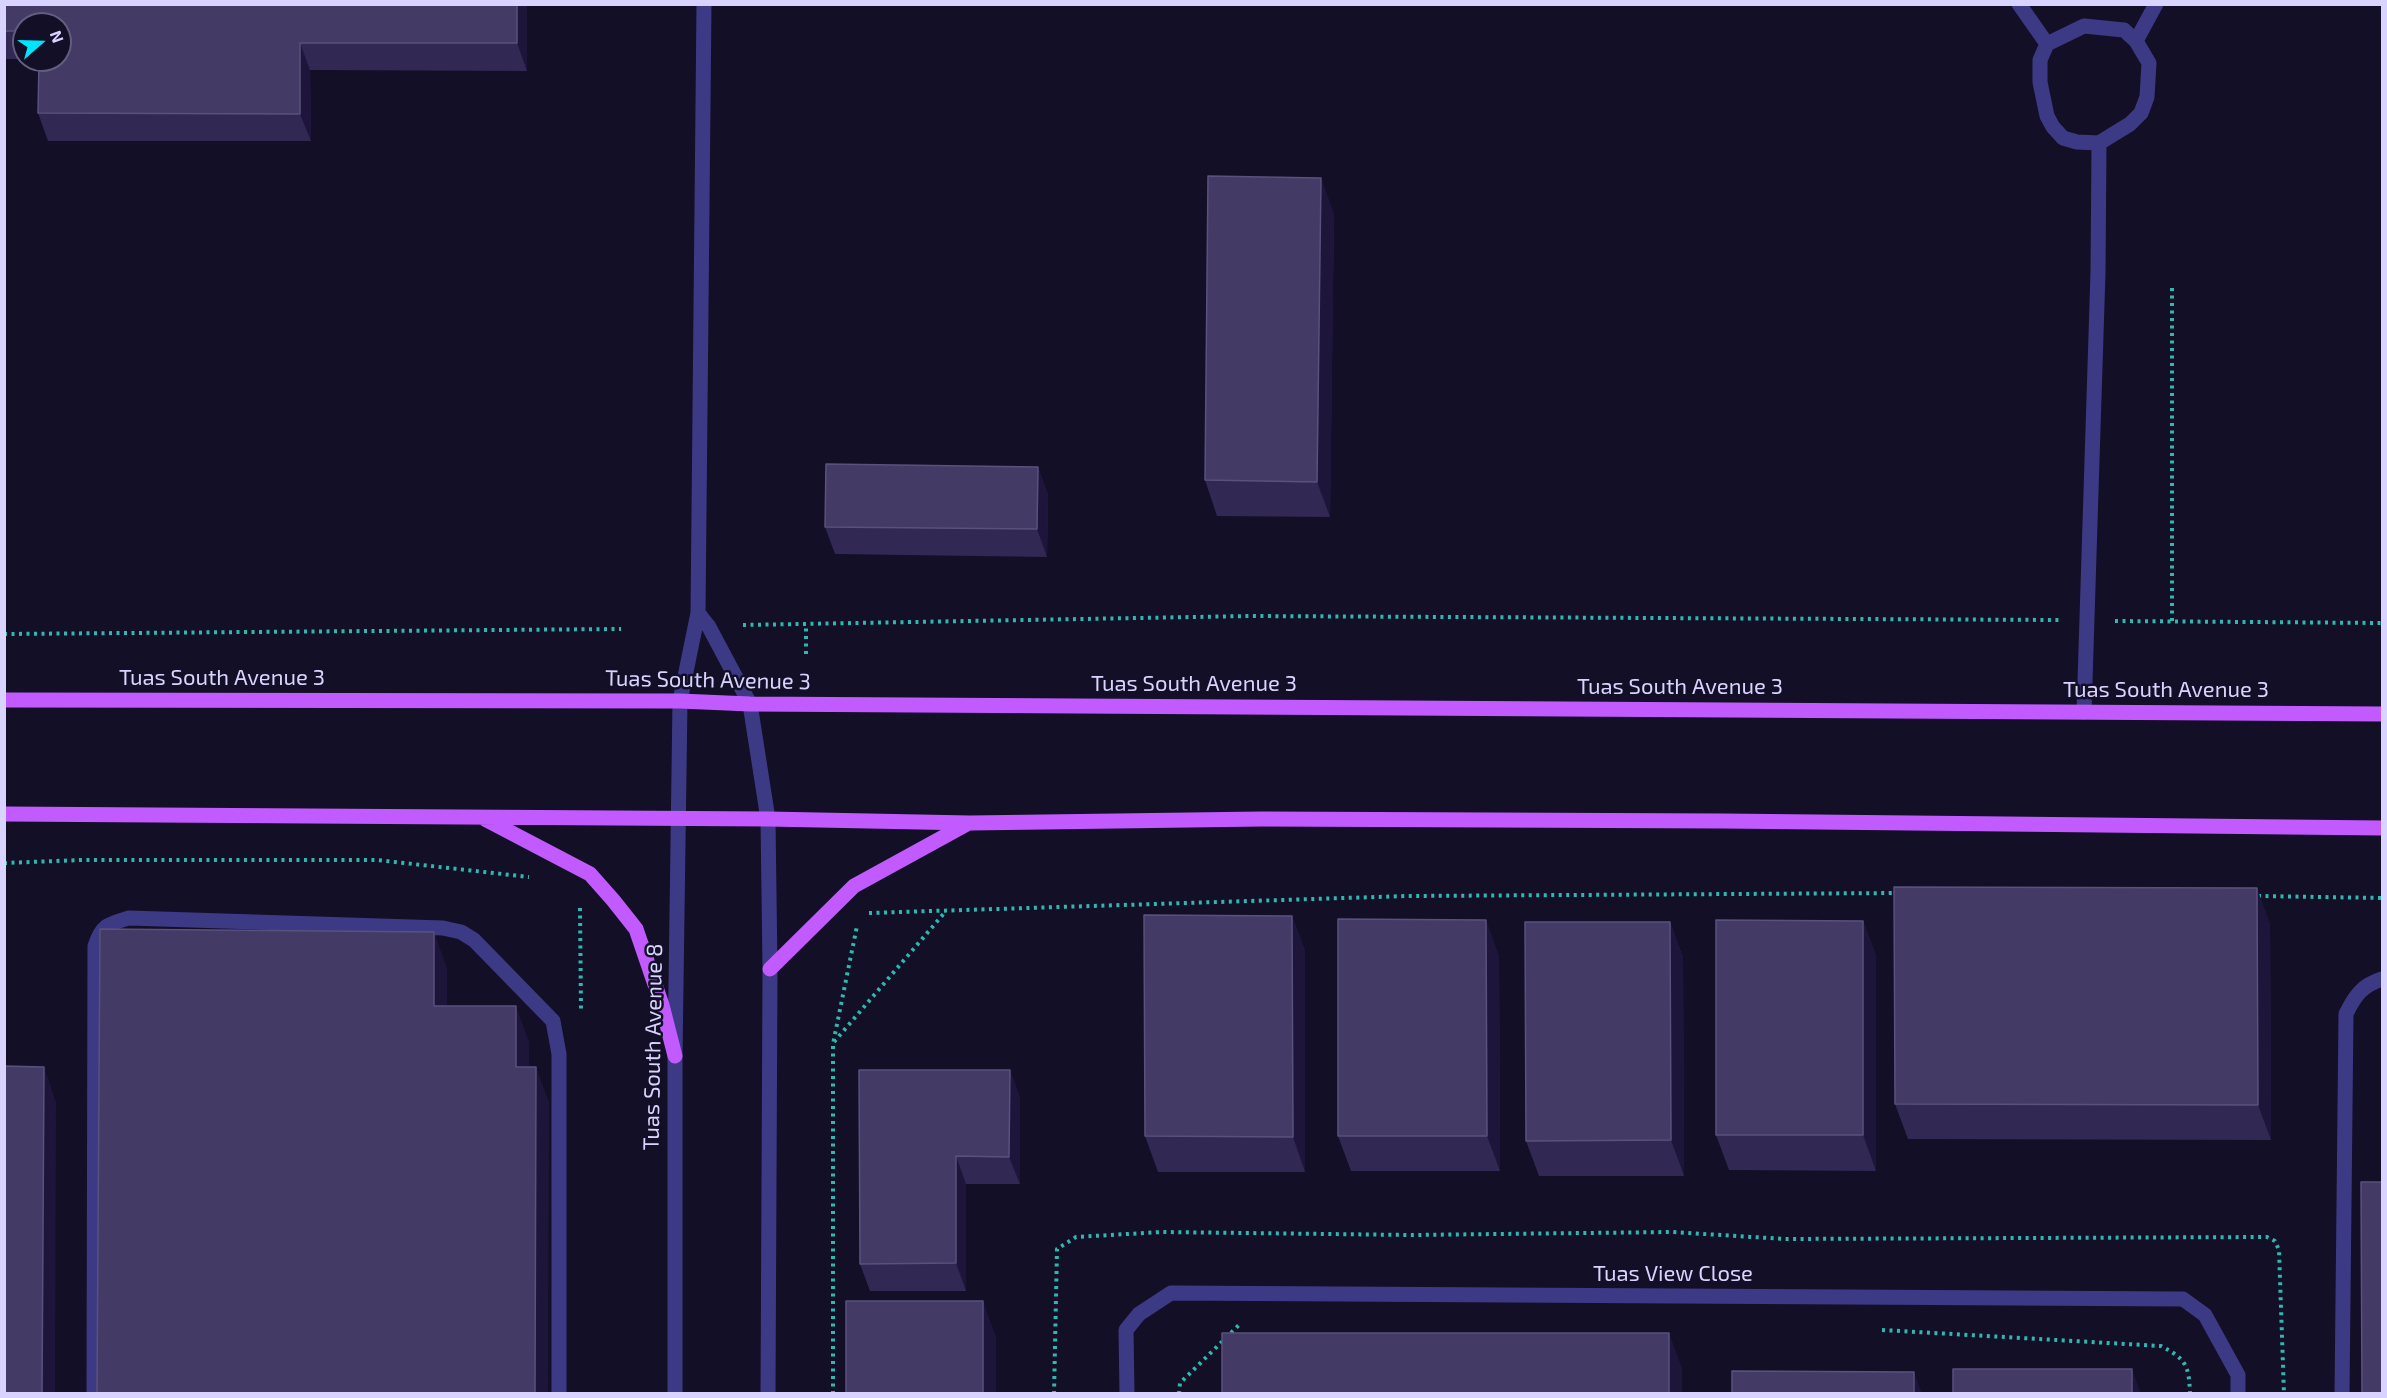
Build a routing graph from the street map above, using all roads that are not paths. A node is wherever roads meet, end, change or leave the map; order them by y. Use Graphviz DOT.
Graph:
graph roads {
  1 [pos="704,4"];
  2 [pos="2019,4"];
  3 [pos="2156,4"];
  4 [pos="2136,41"];
  5 [pos="2047,44"];
  6 [pos="2099,143"];
  7 [pos="698,613"];
  8 [pos="4,700"];
  9 [pos="680,701"];
  10 [pos="750,704"];
  11 [pos="2084,712"];
  12 [pos="2382,714"];
  13 [pos="4,813"];
  14 [pos="481,817"];
  15 [pos="678,819"];
  16 [pos="768,819"];
  17 [pos="970,823"];
  18 [pos="2382,828"];
  19 [pos="770,969"];
  20 [pos="2382,979"];
  21 [pos="675,1056"];
  22 [pos="94,1394"];
  23 [pos="559,1394"];
  24 [pos="675,1394"];
  25 [pos="768,1394"];
  26 [pos="1127,1394"];
  27 [pos="2238,1394"];
  28 [pos="2342,1394"];
  1 -- 7 [label="street, Tuas South Avenue 8"];
  2 -- 5 [label="street"];
  3 -- 4 [label="street"];
  4 -- 5 [label="street"];
  4 -- 6 [label="street"];
  5 -- 6 [label="street"];
  6 -- 11 [label="street"];
  7 -- 9 [label="street, Tuas South Avenue 8"];
  7 -- 10 [label="street"];
  8 -- 9 [label="main road, Tuas South Avenue 3"];
  9 -- 10 [label="main road, Tuas South Avenue 3"];
  9 -- 15 [label="street, Tuas South Avenue 8"];
  10 -- 11 [label="main road, Tuas South Avenue 3"];
  10 -- 16 [label="street"];
  11 -- 12 [label="main road, Tuas South Avenue 3"];
  13 -- 14 [label="main road"];
  14 -- 15 [label="main road"];
  14 -- 21 [label="main road"];
  15 -- 16 [label="main road"];
  15 -- 21 [label="street, Tuas South Avenue 8"];
  16 -- 17 [label="main road"];
  16 -- 19 [label="street"];
  17 -- 18 [label="main road"];
  17 -- 19 [label="main road"];
  19 -- 25 [label="street"];
  20 -- 28 [label="street"];
  21 -- 24 [label="street, Tuas South Avenue 8"];
  22 -- 23 [label="street"];
  26 -- 27 [label="street, Tuas View Close"];
}
